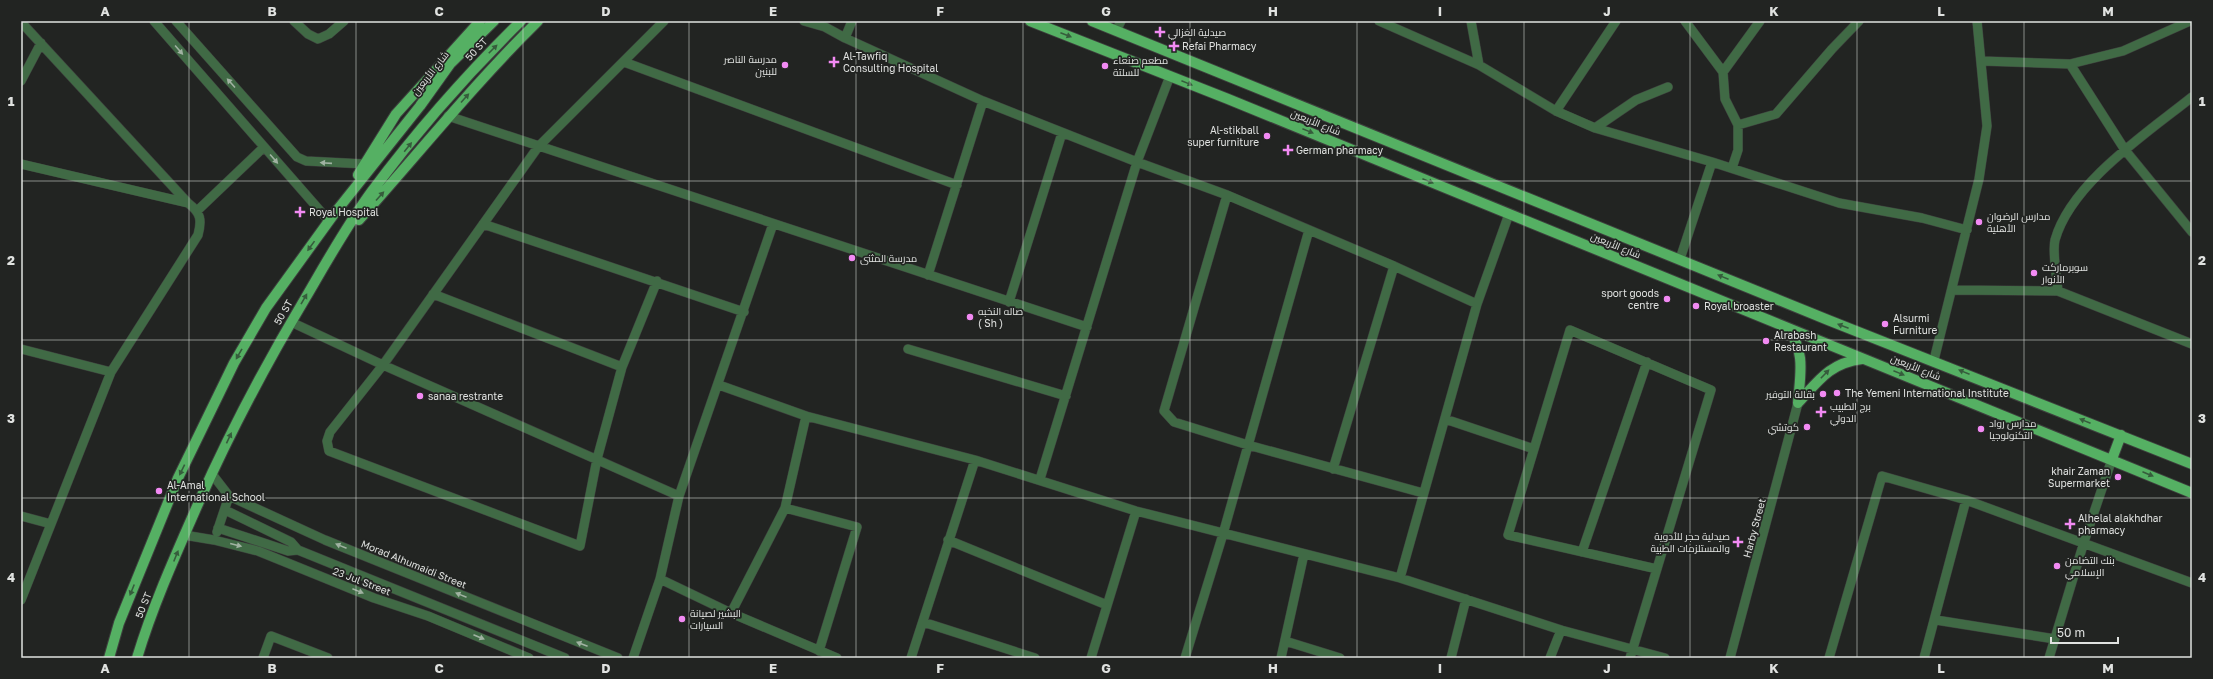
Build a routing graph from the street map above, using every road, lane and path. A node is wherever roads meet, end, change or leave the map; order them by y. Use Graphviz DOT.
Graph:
graph roads {
  1 [pos="154,21"];
  2 [pos="176,21"];
  3 [pos="294,21"];
  4 [pos="344,21"];
  5 [pos="480,21"];
  6 [pos="494,21"];
  7 [pos="502,21"];
  8 [pos="521,21"];
  9 [pos="538,21"];
  10 [pos="664,21"];
  11 [pos="804,21"];
  12 [pos="852,21"];
  13 [pos="1030,21"];
  14 [pos="1092,21"];
  15 [pos="1121,21"];
  16 [pos="1379,21"];
  17 [pos="1471,21"];
  18 [pos="1684,21"];
  19 [pos="1760,21"];
  20 [pos="1859,21"];
  21 [pos="1971,21"];
  22 [pos="1977,21"];
  23 [pos="21,22"];
  24 [pos="1614,22"];
  25 [pos="2189,24"];
  26 [pos="1116,31"];
  27 [pos="845,38"];
  28 [pos="41,43"];
  29 [pos="1982,61"];
  30 [pos="624,62"];
  31 [pos="2070,64"];
  32 [pos="1478,65"];
  33 [pos="1723,72"];
  34 [pos="1170,76"];
  35 [pos="21,81"];
  36 [pos="1668,87"];
  37 [pos="2192,97"];
  38 [pos="983,101"];
  39 [pos="420,106"];
  40 [pos="1556,112"];
  41 [pos="448,116"];
  42 [pos="1738,125"];
  43 [pos="1595,128"];
  44 [pos="1062,133"];
  45 [pos="264,147"];
  46 [pos="538,147"];
  47 [pos="2125,150"];
  48 [pos="1138,162"];
  49 [pos="1712,162"];
  50 [pos="21,164"];
  51 [pos="365,164"];
  52 [pos="1732,168"];
  53 [pos="957,185"];
  54 [pos="1227,195"];
  55 [pos="188,203"];
  56 [pos="198,210"];
  57 [pos="1509,214"];
  58 [pos="332,218"];
  59 [pos="483,224"];
  60 [pos="773,224"];
  61 [pos="1309,230"];
  62 [pos="1967,230"];
  63 [pos="2192,232"];
  64 [pos="335,246"];
  65 [pos="1680,259"];
  66 [pos="1394,266"];
  67 [pos="928,275"];
  68 [pos="657,281"];
  69 [pos="1952,290"];
  70 [pos="2058,291"];
  71 [pos="433,294"];
  72 [pos="1009,302"];
  73 [pos="1477,304"];
  74 [pos="744,312"];
  75 [pos="291,322"];
  76 [pos="1087,327"];
  77 [pos="1788,329"];
  78 [pos="2192,344"];
  79 [pos="21,349"];
  80 [pos="908,349"];
  81 [pos="1863,359"];
  82 [pos="1934,360"];
  83 [pos="1647,362"];
  84 [pos="382,365"];
  85 [pos="622,368"];
  86 [pos="111,372"];
  87 [pos="719,385"];
  88 [pos="1066,396"];
  89 [pos="1798,403"];
  90 [pos="806,416"];
  91 [pos="1446,419"];
  92 [pos="2121,435"];
  93 [pos="1248,445"];
  94 [pos="1534,449"];
  95 [pos="2112,458"];
  96 [pos="597,459"];
  97 [pos="975,460"];
  98 [pos="2192,464"];
  99 [pos="1333,469"];
  100 [pos="212,474"];
  101 [pos="1040,479"];
  102 [pos="2192,493"];
  103 [pos="1423,494"];
  104 [pos="229,496"];
  105 [pos="679,496"];
  106 [pos="1966,500"];
  107 [pos="785,508"];
  108 [pos="225,510"];
  109 [pos="1136,511"];
  110 [pos="21,516"];
  111 [pos="51,524"];
  112 [pos="218,528"];
  113 [pos="1223,534"];
  114 [pos="184,535"];
  115 [pos="214,540"];
  116 [pos="948,540"];
  117 [pos="2084,542"];
  118 [pos="298,550"];
  119 [pos="1582,552"];
  120 [pos="1304,554"];
  121 [pos="1657,569"];
  122 [pos="1400,578"];
  123 [pos="660,579"];
  124 [pos="2192,583"];
  125 [pos="1466,599"];
  126 [pos="21,600"];
  127 [pos="1107,606"];
  128 [pos="731,613"];
  129 [pos="1936,620"];
  130 [pos="923,622"];
  131 [pos="1561,630"];
  132 [pos="2055,639"];
  133 [pos="1285,641"];
  134 [pos="820,651"];
  135 [pos="1632,654"];
  136 [pos="109,658"];
  137 [pos="137,658"];
  138 [pos="263,658"];
  139 [pos="328,658"];
  140 [pos="529,658"];
  141 [pos="565,658"];
  142 [pos="618,658"];
  143 [pos="634,658"];
  144 [pos="837,658"];
  145 [pos="911,658"];
  146 [pos="1036,658"];
  147 [pos="1091,658"];
  148 [pos="1185,658"];
  149 [pos="1281,658"];
  150 [pos="1340,658"];
  151 [pos="1450,658"];
  152 [pos="1550,658"];
  153 [pos="1665,658"];
  154 [pos="1732,658"];
  155 [pos="1830,658"];
  156 [pos="1924,658"];
  157 [pos="2049,658"];
  1 -- 45 [label="street, one-way"];
  51 -- 2 [label="street, one-way"];
  3 -- 4 [label="street"];
  5 -- 51 [label="main road, 50 ST"];
  6 -- 39 [label="main road, شارع الأربعين"];
  7 -- 39 [label="main road"];
  64 -- 8 [label="main road, 50 ST, one-way"];
  41 -- 9 [label="main road, one-way"];
  10 -- 30 [label="street"];
  11 -- 27 [label="street"];
  12 -- 27 [label="street"];
  13 -- 34 [label="main road, شارع الأربعين, one-way"];
  14 -- 26 [label="main road, شارع الأربعين"];
  15 -- 26 [label="street"];
  16 -- 32 [label="street"];
  17 -- 32 [label="street"];
  18 -- 33 [label="street"];
  19 -- 33 [label="street"];
  20 -- 42 [label="street"];
  21 -- 29 [label="street"];
  22 -- 29 [label="street"];
  23 -- 28 [label="street"];
  24 -- 40 [label="street"];
  25 -- 31 [label="street"];
  26 -- 65 [label="main road, شارع الأربعين"];
  27 -- 38 [label="street"];
  28 -- 35 [label="street"];
  28 -- 55 [label="street"];
  29 -- 31 [label="street"];
  29 -- 62 [label="street"];
  30 -- 46 [label="street"];
  30 -- 53 [label="street"];
  31 -- 47 [label="street"];
  32 -- 40 [label="street"];
  33 -- 42 [label="street"];
  34 -- 48 [label="street"];
  34 -- 57 [label="main road, شارع الأربعين, one-way"];
  36 -- 43 [label="street"];
  37 -- 47 [label="street"];
  38 -- 44 [label="street"];
  38 -- 53 [label="street"];
  39 -- 58 [label="main road, 50 ST"];
  40 -- 43 [label="street"];
  41 -- 46 [label="street"];
  64 -- 41 [label="main road, one-way"];
  42 -- 52 [label="street"];
  43 -- 49 [label="street"];
  44 -- 48 [label="street"];
  44 -- 72 [label="street"];
  45 -- 56 [label="street"];
  45 -- 58 [label="street, one-way"];
  46 -- 59 [label="street"];
  46 -- 60 [label="street"];
  47 -- 63 [label="street"];
  47 -- 70 [label="street"];
  48 -- 54 [label="street"];
  48 -- 76 [label="street"];
  49 -- 52 [label="street"];
  49 -- 65 [label="street"];
  50 -- 55 [label="street"];
  51 -- 58 [label="main road, 50 ST"];
  52 -- 62 [label="street"];
  53 -- 67 [label="street"];
  54 -- 61 [label="street"];
  54 -- 93 [label="street"];
  55 -- 56 [label="street"];
  56 -- 86 [label="street"];
  57 -- 73 [label="street"];
  57 -- 77 [label="main road, شارع الأربعين"];
  58 -- 136 [label="main road, 50 ST, one-way"];
  59 -- 68 [label="street"];
  59 -- 71 [label="street"];
  60 -- 67 [label="street"];
  60 -- 74 [label="street"];
  61 -- 66 [label="street"];
  61 -- 93 [label="street"];
  62 -- 69 [label="street"];
  75 -- 64 [label="main road, 50 ST, one-way"];
  82 -- 65 [label="main road, شارع الأربعين, one-way"];
  66 -- 73 [label="street"];
  66 -- 99 [label="street"];
  67 -- 72 [label="street"];
  68 -- 74 [label="street"];
  68 -- 85 [label="street"];
  69 -- 70 [label="street"];
  69 -- 82 [label="street"];
  70 -- 78 [label="street"];
  71 -- 84 [label="street"];
  71 -- 85 [label="street"];
  72 -- 76 [label="street"];
  73 -- 91 [label="street"];
  74 -- 87 [label="street"];
  75 -- 84 [label="street"];
  100 -- 75 [label="main road, 50 ST, one-way"];
  76 -- 88 [label="street"];
  77 -- 81 [label="main road, شارع الأربعين"];
  77 -- 89 [label="main road"];
  79 -- 86 [label="street"];
  80 -- 88 [label="street"];
  89 -- 81 [label="main road, one-way"];
  81 -- 95 [label="main road, شارع الأربعين, one-way"];
  92 -- 82 [label="main road, شارع الأربعين, one-way"];
  83 -- 94 [label="street"];
  83 -- 119 [label="street"];
  83 -- 121 [label="street"];
  84 -- 96 [label="street"];
  84 -- 96 [label="street"];
  85 -- 96 [label="street"];
  86 -- 111 [label="street"];
  87 -- 90 [label="street"];
  87 -- 105 [label="street"];
  88 -- 101 [label="street"];
  89 -- 154 [label="street, Harby Street"];
  90 -- 97 [label="street"];
  90 -- 107 [label="street"];
  91 -- 94 [label="street"];
  91 -- 103 [label="street"];
  92 -- 95 [label="main road"];
  92 -- 98 [label="main road, شارع الأربعين"];
  93 -- 99 [label="street"];
  93 -- 113 [label="street"];
  94 -- 119 [label="street"];
  95 -- 102 [label="main road, شارع الأربعين, one-way"];
  95 -- 117 [label="street"];
  96 -- 105 [label="street"];
  97 -- 101 [label="street"];
  97 -- 116 [label="street"];
  99 -- 103 [label="street"];
  100 -- 104 [label="street, Morad Alhumaidi Street"];
  100 -- 114 [label="main road, 50 ST"];
  101 -- 109 [label="street"];
  103 -- 122 [label="street"];
  104 -- 108 [label="street"];
  142 -- 104 [label="street, Morad Alhumaidi Street, one-way"];
  105 -- 123 [label="street"];
  106 -- 117 [label="street"];
  106 -- 129 [label="street"];
  106 -- 155 [label="street"];
  107 -- 128 [label="street"];
  107 -- 134 [label="street"];
  108 -- 112 [label="street"];
  108 -- 118 [label="street"];
  109 -- 113 [label="street"];
  109 -- 127 [label="street"];
  110 -- 111 [label="street"];
  111 -- 126 [label="street"];
  112 -- 115 [label="street"];
  112 -- 118 [label="street"];
  113 -- 120 [label="street"];
  113 -- 148 [label="street"];
  114 -- 115 [label="street, 23 Jul Street"];
  137 -- 114 [label="main road, 50 ST, one-way"];
  115 -- 140 [label="street, 23 Jul Street, one-way"];
  116 -- 127 [label="street"];
  116 -- 130 [label="street"];
  117 -- 124 [label="street"];
  117 -- 132 [label="street"];
  118 -- 141 [label="street"];
  119 -- 121 [label="street"];
  120 -- 122 [label="street"];
  120 -- 133 [label="street"];
  121 -- 135 [label="street"];
  122 -- 125 [label="street"];
  123 -- 128 [label="street"];
  123 -- 143 [label="street"];
  125 -- 131 [label="street"];
  125 -- 151 [label="street"];
  127 -- 147 [label="street"];
  128 -- 134 [label="street"];
  129 -- 132 [label="street"];
  129 -- 156 [label="street"];
  130 -- 145 [label="street"];
  130 -- 146 [label="street"];
  131 -- 135 [label="street"];
  131 -- 152 [label="street"];
  132 -- 157 [label="street"];
  133 -- 149 [label="street"];
  133 -- 150 [label="street"];
  134 -- 144 [label="street"];
  135 -- 153 [label="street"];
  138 -- 139 [label="street"];
}
